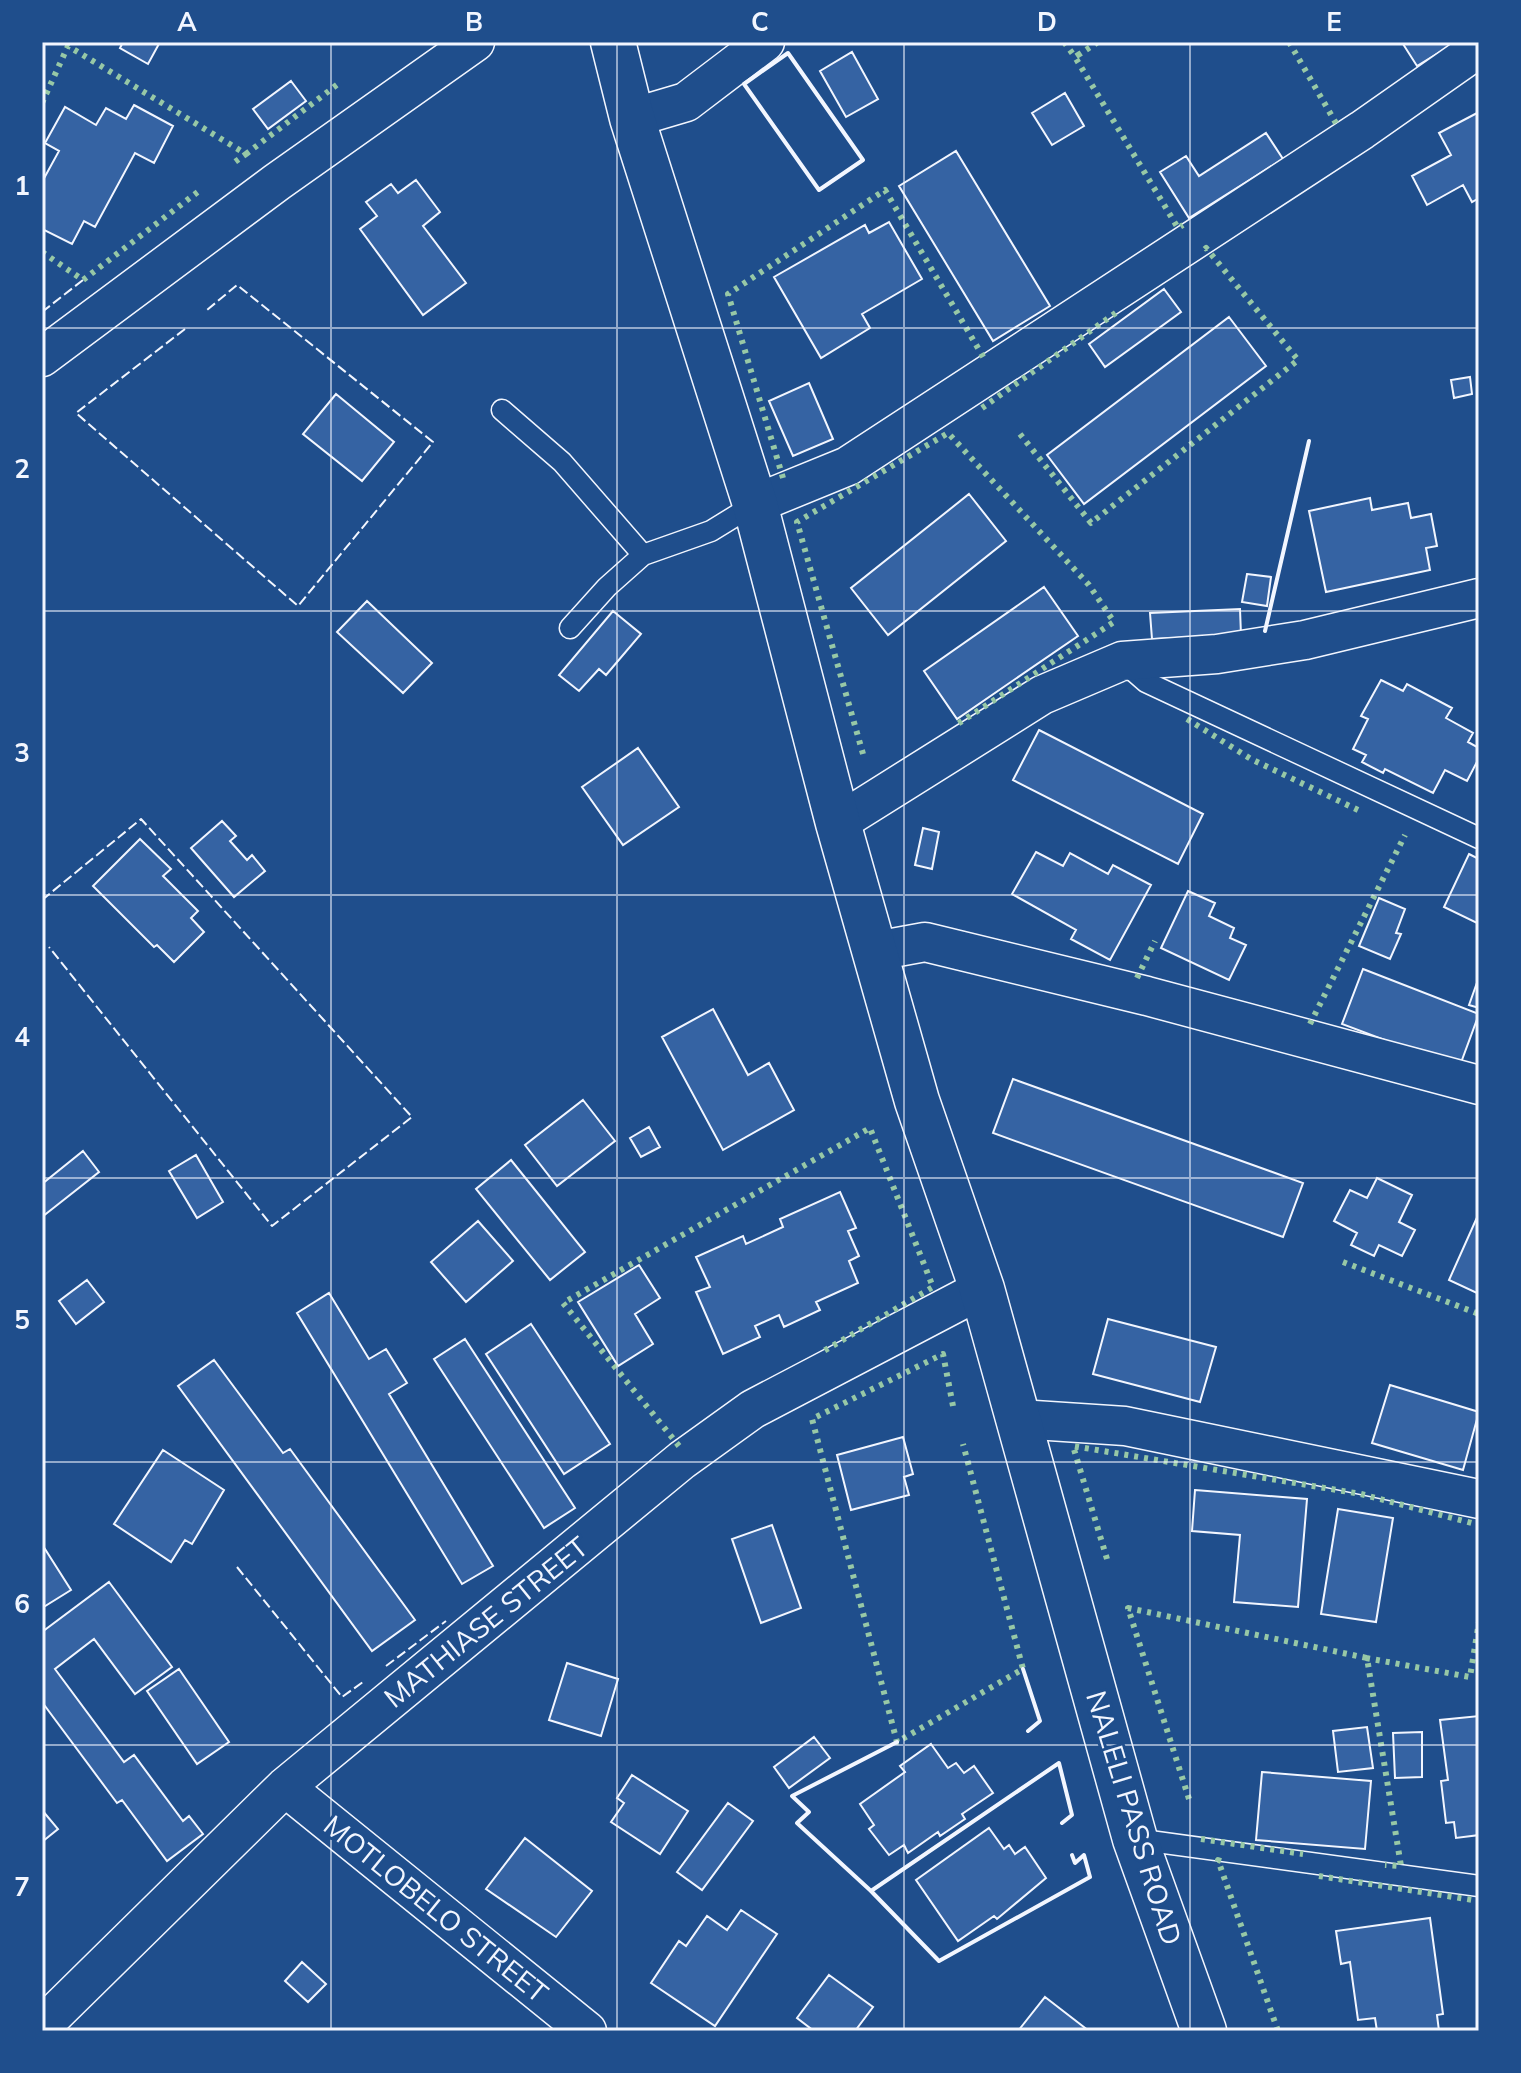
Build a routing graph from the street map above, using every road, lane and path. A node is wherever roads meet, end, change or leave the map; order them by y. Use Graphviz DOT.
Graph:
graph roads {
  1 [pos="475,42"];
  2 [pos="613,42"];
  3 [pos="765,42"];
  4 [pos="1479,48"];
  5 [pos="632,118"];
  6 [pos="42,357"];
  7 [pos="502,410"];
  8 [pos="755,504"];
  9 [pos="643,555"];
  10 [pos="1479,598"];
  11 [pos="570,628"];
  12 [pos="1122,661"];
  13 [pos="838,823"];
  14 [pos="1479,838"];
  15 [pos="876,951"];
  16 [pos="1479,1085"];
  17 [pos="982,1289"];
  18 [pos="1019,1419"];
  19 [pos="1479,1499"];
  20 [pos="285,1787"];
  21 [pos="1135,1839"];
  22 [pos="1479,1886"];
  23 [pos="42,2026"];
  24 [pos="587,2031"];
  25 [pos="1204,2031"];
  1 -- 6 [label="street"];
  2 -- 5 [label="main road, NALELI PASS ROAD"];
  3 -- 5 [label="street"];
  4 -- 8 [label="street"];
  5 -- 8 [label="main road, NALELI PASS ROAD"];
  7 -- 9 [label="lane"];
  8 -- 9 [label="lane"];
  8 -- 13 [label="main road, NALELI PASS ROAD"];
  9 -- 11 [label="lane"];
  10 -- 12 [label="street"];
  12 -- 13 [label="street"];
  12 -- 14 [label="lane"];
  13 -- 15 [label="main road, NALELI PASS ROAD"];
  15 -- 16 [label="street"];
  15 -- 17 [label="main road, NALELI PASS ROAD"];
  17 -- 18 [label="main road, NALELI PASS ROAD"];
  17 -- 20 [label="street, MATHIASE STREET"];
  18 -- 19 [label="street"];
  18 -- 21 [label="main road, NALELI PASS ROAD"];
  20 -- 23 [label="street, MATHIASE STREET"];
  20 -- 24 [label="street, MOTLOBELO STREET"];
  21 -- 22 [label="lane"];
  21 -- 25 [label="main road, NALELI PASS ROAD"];
}
